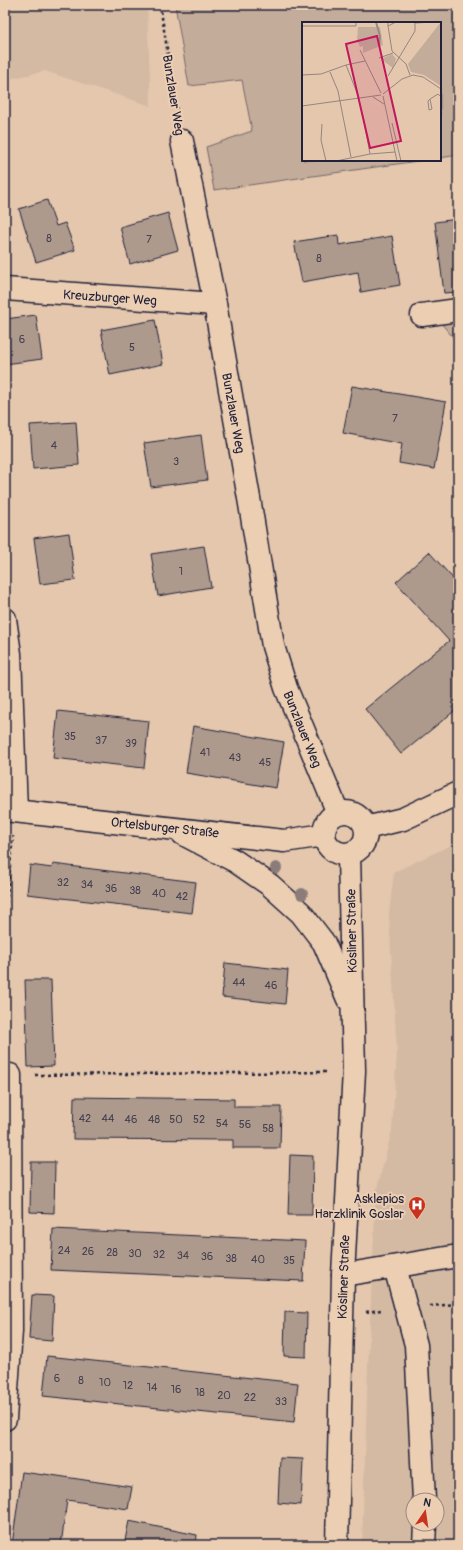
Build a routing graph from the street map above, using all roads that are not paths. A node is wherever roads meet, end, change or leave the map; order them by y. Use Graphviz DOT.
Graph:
graph roads {
  1 [pos="182,141"];
  2 [pos="5,289"];
  3 [pos="215,304"];
  4 [pos="458,310"];
  5 [pos="422,315"];
  6 [pos="5,619"];
  7 [pos="458,793"];
  8 [pos="10,810"];
  9 [pos="338,813"];
  10 [pos="171,828"];
  11 [pos="366,828"];
  12 [pos="324,835"];
  13 [pos="349,854"];
  14 [pos="353,1009"];
  15 [pos="10,1075"];
  16 [pos="458,1256"];
  17 [pos="395,1267"];
  18 [pos="343,1275"];
  19 [pos="5,1419"];
  20 [pos="424,1492"];
  21 [pos="425,1532"];
  22 [pos="337,1545"];
  23 [pos="424,1545"];
  1 -- 3 [label="street, Bunzlauer Weg"];
  2 -- 3 [label="street, Kreuzburger Weg"];
  3 -- 9 [label="street, Bunzlauer Weg"];
  4 -- 5 [label="street"];
  6 -- 8 [label="street"];
  7 -- 11 [label="street"];
  8 -- 10 [label="street, Ortelsburger Straße"];
  9 -- 11 [label="street"];
  9 -- 12 [label="street"];
  10 -- 12 [label="street, Ortelsburger Straße"];
  10 -- 14 [label="street, Kösliner Straße"];
  11 -- 13 [label="street"];
  12 -- 13 [label="street"];
  13 -- 14 [label="street, Kösliner Straße"];
  14 -- 18 [label="street, Kösliner Straße"];
  15 -- 19 [label="street"];
  16 -- 17 [label="street"];
  17 -- 18 [label="street"];
  17 -- 20 [label="street"];
  18 -- 22 [label="street, Kösliner Straße"];
  21 -- 23 [label="street"];
}
